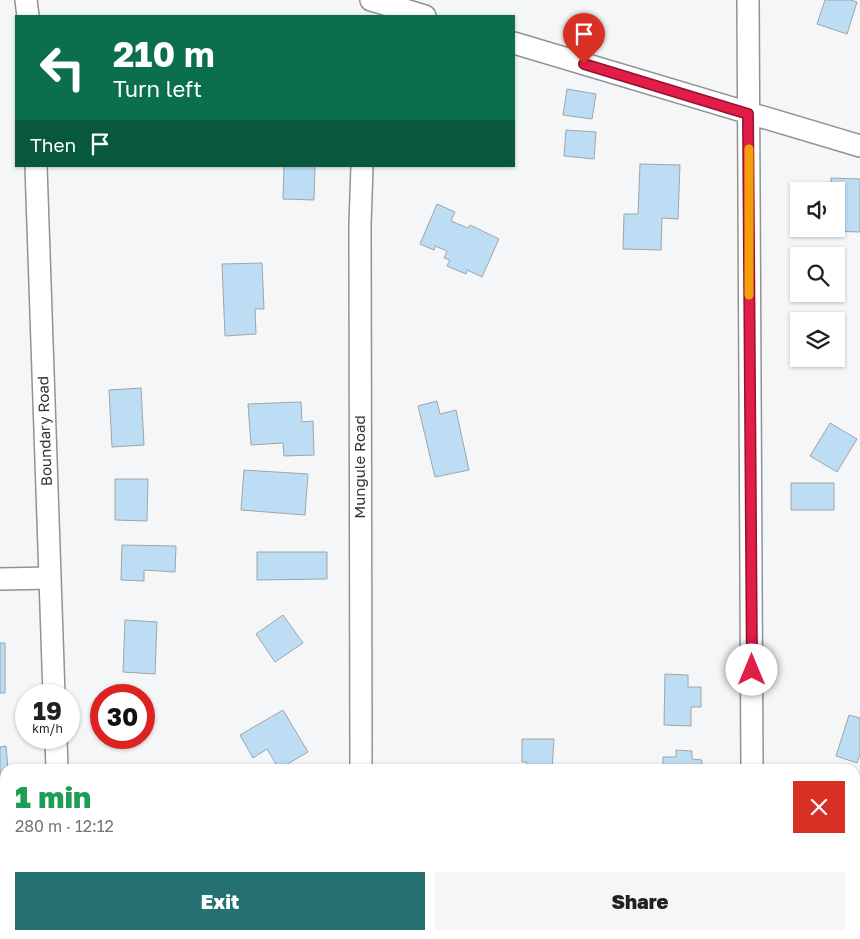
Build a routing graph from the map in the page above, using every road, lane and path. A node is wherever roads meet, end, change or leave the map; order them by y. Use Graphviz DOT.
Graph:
graph roads {
  1 [pos="26,0"];
  2 [pos="367,0"];
  3 [pos="371,0"];
  4 [pos="748,0"];
  5 [pos="28,15"];
  6 [pos="367,15"];
  7 [pos="422,15"];
  8 [pos="515,43"];
  9 [pos="748,114"];
  10 [pos="860,146"];
  11 [pos="36,167"];
  12 [pos="362,167"];
  13 [pos="50,578"];
  14 [pos="0,579"];
  15 [pos="54,684"];
  16 [pos="56,749"];
  17 [pos="57,764"];
  18 [pos="361,764"];
  19 [pos="752,764"];
  1 -- 5 [label="street"];
  2 -- 6 [label="street"];
  3 -- 7 [label="street"];
  4 -- 9 [label="street"];
  8 -- 9 [label="street"];
  9 -- 10 [label="street"];
  9 -- 19 [label="street"];
  11 -- 13 [label="street, Boundary Road"];
  12 -- 18 [label="street, Mungule Road"];
  13 -- 14 [label="street"];
  13 -- 15 [label="street, Boundary Road"];
  16 -- 17 [label="street"];
}
